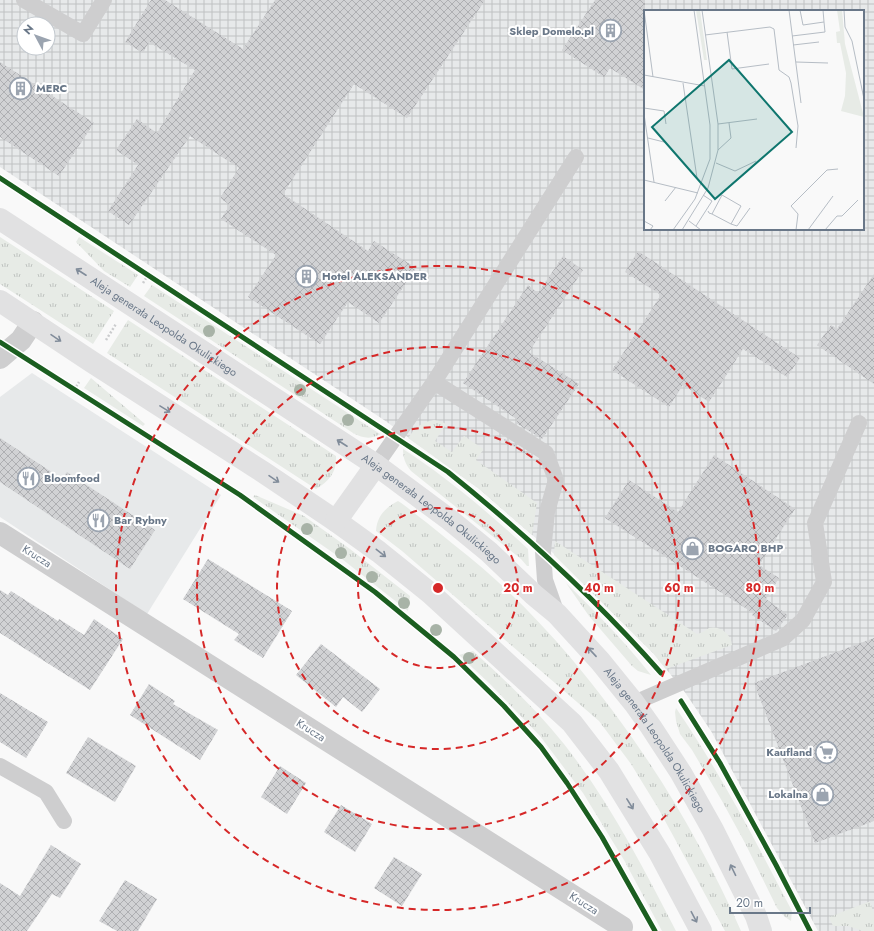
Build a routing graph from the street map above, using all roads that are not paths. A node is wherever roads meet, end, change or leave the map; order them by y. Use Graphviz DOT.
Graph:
graph roads {
  1 [pos="24,0"];
  2 [pos="104,0"];
  3 [pos="576,157"];
  4 [pos="0,220"];
  5 [pos="0,301"];
  6 [pos="33,322"];
  7 [pos="0,358"];
  8 [pos="434,382"];
  9 [pos="859,423"];
  10 [pos="376,465"];
  11 [pos="336,521"];
  12 [pos="0,532"];
  13 [pos="557,614"];
  14 [pos="634,703"];
  15 [pos="0,766"];
  16 [pos="64,821"];
  17 [pos="622,927"];
  18 [pos="700,931"];
  19 [pos="761,931"];
  1 -- 2 [label="lane"];
  3 -- 8 [label="lane"];
  10 -- 4 [label="main road, Aleja generała Leopolda Okulickiego, one-way"];
  5 -- 6 [label="main road"];
  6 -- 7 [label="street"];
  6 -- 11 [label="main road, one-way"];
  8 -- 10 [label="lane"];
  8 -- 13 [label="lane"];
  9 -- 14 [label="lane"];
  10 -- 11 [label="main road"];
  10 -- 13 [label="main road, Aleja generała Leopolda Okulickiego"];
  11 -- 18 [label="main road, one-way"];
  12 -- 17 [label="street, Krucza"];
  14 -- 13 [label="main road, Aleja generała Leopolda Okulickiego, one-way"];
  19 -- 14 [label="main road, Aleja generała Leopolda Okulickiego, one-way"];
  15 -- 16 [label="lane"];
}
